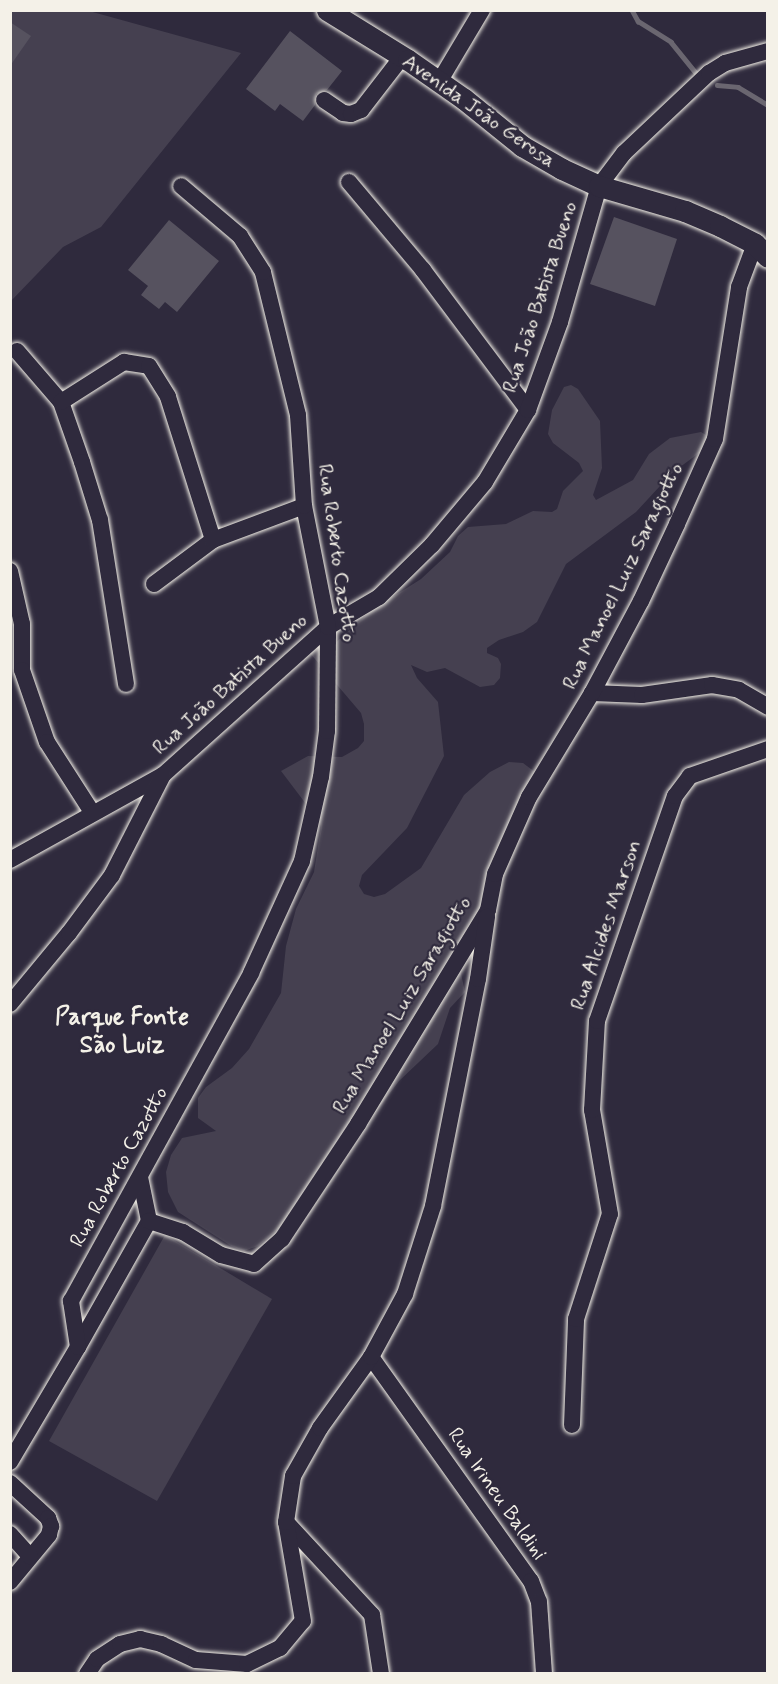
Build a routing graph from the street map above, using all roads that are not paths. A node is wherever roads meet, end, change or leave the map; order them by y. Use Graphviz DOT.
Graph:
graph roads {
  1 [pos="327,10"];
  2 [pos="482,10"];
  3 [pos="768,51"];
  4 [pos="402,57"];
  5 [pos="439,82"];
  6 [pos="324,100"];
  7 [pos="348,182"];
  8 [pos="181,186"];
  9 [pos="598,186"];
  10 [pos="761,250"];
  11 [pos="17,351"];
  12 [pos="61,402"];
  13 [pos="528,410"];
  14 [pos="304,506"];
  15 [pos="213,540"];
  16 [pos="10,571"];
  17 [pos="154,584"];
  18 [pos="328,627"];
  19 [pos="16,674"];
  20 [pos="126,684"];
  21 [pos="592,693"];
  22 [pos="768,707"];
  23 [pos="768,750"];
  24 [pos="163,775"];
  25 [pos="92,812"];
  26 [pos="10,860"];
  27 [pos="488,910"];
  28 [pos="10,1004"];
  29 [pos="140,1177"];
  30 [pos="149,1221"];
  31 [pos="78,1347"];
  32 [pos="371,1357"];
  33 [pos="572,1425"];
  34 [pos="10,1462"];
  35 [pos="10,1483"];
  36 [pos="286,1522"];
  37 [pos="10,1534"];
  38 [pos="30,1556"];
  39 [pos="10,1582"];
  40 [pos="240,1669"];
  41 [pos="87,1674"];
  42 [pos="381,1674"];
  43 [pos="544,1674"];
  1 -- 4 [label="main road, Avenida João Gerosa"];
  2 -- 5 [label="street"];
  3 -- 9 [label="street"];
  4 -- 5 [label="main road, Avenida João Gerosa"];
  4 -- 6 [label="street"];
  5 -- 9 [label="main road, Avenida João Gerosa"];
  7 -- 13 [label="street"];
  8 -- 14 [label="street, Rua Roberto Cazotto"];
  9 -- 10 [label="main road, Avenida João Gerosa"];
  9 -- 13 [label="street, Rua João Batista Bueno"];
  10 -- 21 [label="street, Rua Manoel Luiz Saragiotto"];
  11 -- 12 [label="street"];
  12 -- 15 [label="street"];
  12 -- 20 [label="street"];
  13 -- 18 [label="street, Rua João Batista Bueno"];
  14 -- 15 [label="street"];
  14 -- 18 [label="street, Rua Roberto Cazotto"];
  15 -- 17 [label="street"];
  16 -- 19 [label="street"];
  18 -- 24 [label="street, Rua João Batista Bueno"];
  18 -- 29 [label="street, Rua Roberto Cazotto"];
  19 -- 25 [label="street"];
  21 -- 22 [label="street"];
  21 -- 27 [label="street, Rua Manoel Luiz Saragiotto"];
  23 -- 33 [label="street, Rua Alcides Marson"];
  24 -- 25 [label="street, Rua João Batista Bueno"];
  24 -- 28 [label="street"];
  25 -- 26 [label="street, Rua João Batista Bueno"];
  27 -- 30 [label="street, Rua Manoel Luiz Saragiotto"];
  27 -- 32 [label="street"];
  29 -- 30 [label="street"];
  29 -- 31 [label="street, Rua Roberto Cazotto"];
  30 -- 31 [label="street"];
  31 -- 34 [label="street"];
  32 -- 36 [label="street"];
  32 -- 43 [label="street, Rua Irineu Baldini"];
  35 -- 38 [label="street"];
  36 -- 40 [label="street"];
  36 -- 42 [label="street"];
  37 -- 38 [label="street"];
  38 -- 39 [label="street"];
  40 -- 41 [label="street"];
}
